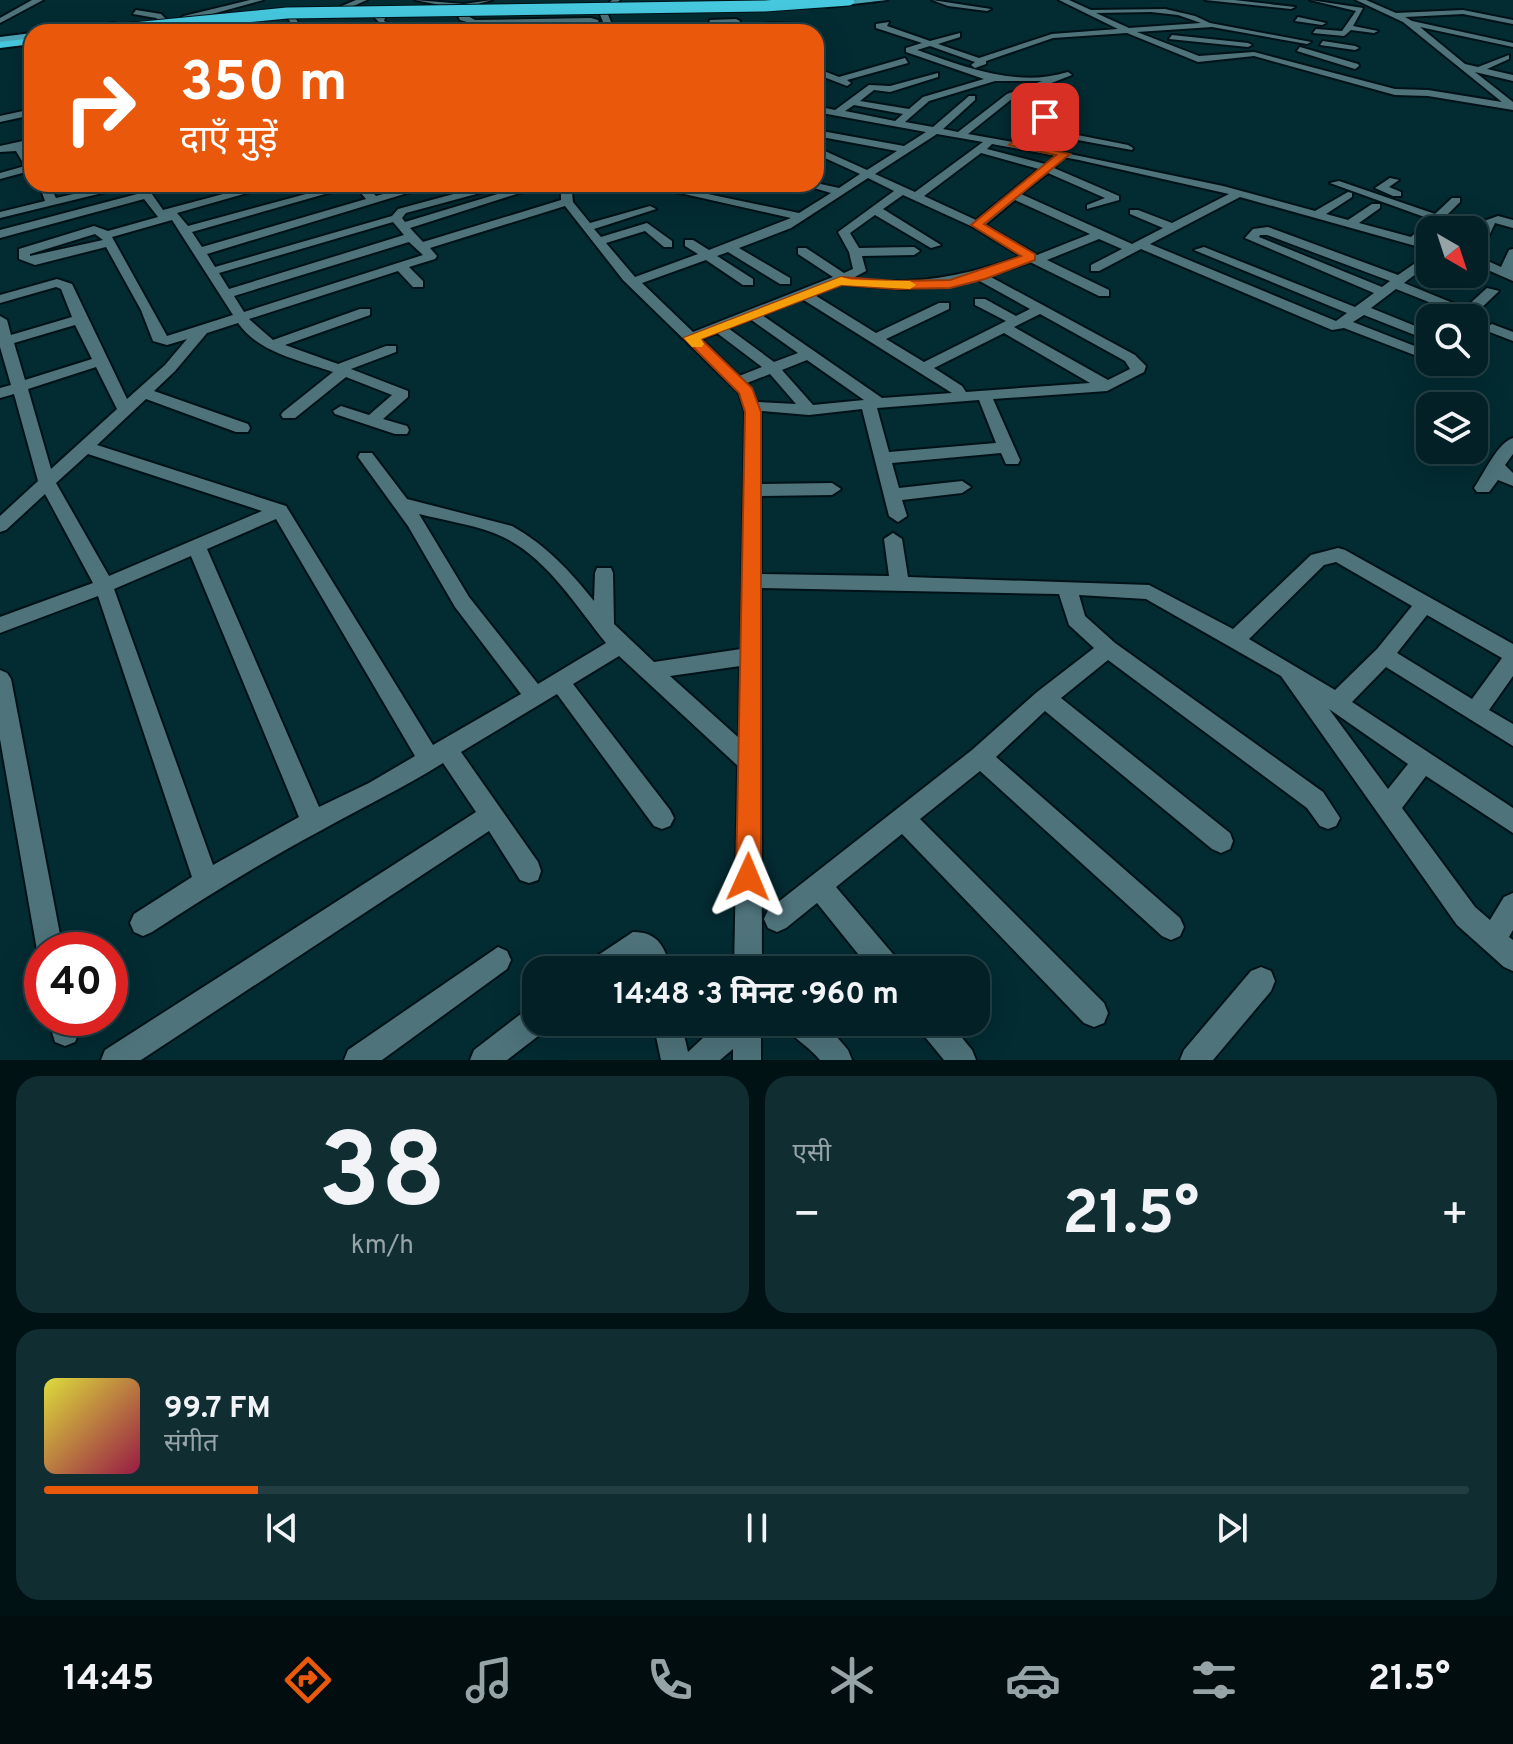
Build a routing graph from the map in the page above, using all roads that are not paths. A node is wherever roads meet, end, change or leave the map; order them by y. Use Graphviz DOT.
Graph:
graph roads {
  1 [pos="39,0"];
  2 [pos="220,0"];
  3 [pos="259,0"];
  4 [pos="363,0"];
  5 [pos="419,0"];
  6 [pos="488,0"];
  7 [pos="805,0"];
  8 [pos="849,0"];
  9 [pos="869,0"];
  10 [pos="883,0"];
  11 [pos="1063,0"];
  12 [pos="1159,0"];
  13 [pos="1209,0"];
  14 [pos="1314,0"];
  15 [pos="1346,0"];
  16 [pos="737,2"];
  17 [pos="940,2"];
  18 [pos="1364,2"];
  19 [pos="1334,3"];
  20 [pos="763,4"];
  21 [pos="240,5"];
  22 [pos="610,6"];
  23 [pos="1411,7"];
  24 [pos="339,9"];
  25 [pos="462,9"];
  26 [pos="987,9"];
  27 [pos="1154,9"];
  28 [pos="1115,10"];
  29 [pos="1294,10"];
  30 [pos="1087,11"];
  31 [pos="136,12"];
  32 [pos="1513,12"];
  33 [pos="1460,13"];
  34 [pos="382,15"];
  35 [pos="726,15"];
  36 [pos="1398,15"];
  37 [pos="291,17"];
  38 [pos="972,17"];
  39 [pos="187,18"];
  40 [pos="1497,18"];
  41 [pos="0,21"];
  42 [pos="543,21"];
  43 [pos="474,22"];
  44 [pos="1409,22"];
  45 [pos="1322,23"];
  46 [pos="163,24"];
  47 [pos="172,24"];
  48 [pos="174,24"];
  49 [pos="195,24"];
  50 [pos="203,24"];
  51 [pos="296,24"];
  52 [pos="384,24"];
  53 [pos="544,24"];
  54 [pos="595,24"];
  55 [pos="713,24"];
  56 [pos="735,24"];
  57 [pos="775,24"];
  58 [pos="886,24"];
  59 [pos="1209,25"];
  60 [pos="1513,25"];
  61 [pos="1348,27"];
  62 [pos="1159,28"];
  63 [pos="1131,31"];
  64 [pos="1316,31"];
  65 [pos="1374,31"];
  66 [pos="957,35"];
  67 [pos="24,41"];
  68 [pos="929,43"];
  69 [pos="0,44"];
  70 [pos="1305,44"];
  71 [pos="1248,45"];
  72 [pos="1513,45"];
  73 [pos="1355,48"];
  74 [pos="1506,57"];
  75 [pos="1273,59"];
  76 [pos="980,60"];
  77 [pos="905,61"];
  78 [pos="1355,66"];
  79 [pos="1461,66"];
  80 [pos="961,68"];
  81 [pos="1478,70"];
  82 [pos="824,75"];
  83 [pos="935,75"];
  84 [pos="1068,75"];
  85 [pos="990,78"];
  86 [pos="1513,78"];
  87 [pos="1055,79"];
  88 [pos="838,80"];
  89 [pos="890,89"];
  90 [pos="1025,90"];
  91 [pos="865,91"];
  92 [pos="1498,95"];
  93 [pos="972,98"];
  94 [pos="926,99"];
  95 [pos="1513,99"];
  96 [pos="824,100"];
  97 [pos="1513,107"];
  98 [pos="844,108"];
  99 [pos="824,109"];
  100 [pos="911,112"];
  101 [pos="24,114"];
  102 [pos="0,119"];
  103 [pos="24,121"];
  104 [pos="15,123"];
  105 [pos="898,123"];
  106 [pos="936,130"];
  107 [pos="824,134"];
  108 [pos="960,135"];
  109 [pos="991,141"];
  110 [pos="1094,141"];
  111 [pos="24,144"];
  112 [pos="1015,145"];
  113 [pos="15,146"];
  114 [pos="1128,148"];
  115 [pos="0,149"];
  116 [pos="904,149"];
  117 [pos="980,150"];
  118 [pos="24,153"];
  119 [pos="824,154"];
  120 [pos="1065,154"];
  121 [pos="1079,157"];
  122 [pos="824,159"];
  123 [pos="845,163"];
  124 [pos="0,165"];
  125 [pos="24,167"];
  126 [pos="1046,168"];
  127 [pos="24,169"];
  128 [pos="869,173"];
  129 [pos="0,176"];
  130 [pos="1394,180"];
  131 [pos="1335,183"];
  132 [pos="824,188"];
  133 [pos="902,190"];
  134 [pos="840,191"];
  135 [pos="47,192"];
  136 [pos="98,192"];
  137 [pos="133,192"];
  138 [pos="145,192"];
  139 [pos="244,192"];
  140 [pos="327,192"];
  141 [pos="366,192"];
  142 [pos="401,192"];
  143 [pos="472,192"];
  144 [pos="520,192"];
  145 [pos="683,192"];
  146 [pos="566,193"];
  147 [pos="1238,194"];
  148 [pos="1014,195"];
  149 [pos="1348,195"];
  150 [pos="915,197"];
  151 [pos="374,200"];
  152 [pos="1456,200"];
  153 [pos="52,203"];
  154 [pos="1376,206"];
  155 [pos="1091,207"];
  156 [pos="650,209"];
  157 [pos="874,209"];
  158 [pos="1134,212"];
  159 [pos="160,214"];
  160 [pos="1442,214"];
  161 [pos="0,215"];
  162 [pos="174,216"];
  163 [pos="800,217"];
  164 [pos="1513,224"];
  165 [pos="977,225"];
  166 [pos="1348,225"];
  167 [pos="1488,226"];
  168 [pos="1173,228"];
  169 [pos="1308,229"];
  170 [pos="186,230"];
  171 [pos="776,231"];
  172 [pos="408,232"];
  173 [pos="0,234"];
  174 [pos="1100,234"];
  175 [pos="592,235"];
  176 [pos="107,238"];
  177 [pos="1413,242"];
  178 [pos="689,243"];
  179 [pos="1416,243"];
  180 [pos="668,244"];
  181 [pos="935,245"];
  182 [pos="23,246"];
  183 [pos="1136,247"];
  184 [pos="730,248"];
  185 [pos="1200,250"];
  186 [pos="914,251"];
  187 [pos="855,252"];
  188 [pos="197,253"];
  189 [pos="1513,253"];
  190 [pos="709,256"];
  191 [pos="1034,258"];
  192 [pos="1488,264"];
  193 [pos="401,267"];
  194 [pos="1095,268"];
  195 [pos="1416,268"];
  196 [pos="210,272"];
  197 [pos="1508,275"];
  198 [pos="981,277"];
  199 [pos="843,280"];
  200 [pos="785,281"];
  201 [pos="634,282"];
  202 [pos="748,282"];
  203 [pos="418,284"];
  204 [pos="1393,286"];
  205 [pos="1492,291"];
  206 [pos="1104,293"];
  207 [pos="225,294"];
  208 [pos="805,295"];
  209 [pos="0,299"];
  210 [pos="980,302"];
  211 [pos="944,306"];
  212 [pos="1040,309"];
  213 [pos="1360,311"];
  214 [pos="365,312"];
  215 [pos="753,315"];
  216 [pos="80,319"];
  217 [pos="242,319"];
  218 [pos="0,320"];
  219 [pos="1344,323"];
  220 [pos="1010,324"];
  221 [pos="719,328"];
  222 [pos="1492,328"];
  223 [pos="202,330"];
  224 [pos="1416,332"];
  225 [pos="1513,337"];
  226 [pos="692,338"];
  227 [pos="874,339"];
  228 [pos="3,342"];
  229 [pos="271,345"];
  230 [pos="391,349"];
  231 [pos="1416,351"];
  232 [pos="809,354"];
  233 [pos="101,361"];
  234 [pos="772,368"];
  235 [pos="923,368"];
  236 [pos="341,370"];
  237 [pos="737,382"];
  238 [pos="1107,386"];
  239 [pos="20,387"];
  240 [pos="141,392"];
  241 [pos="0,393"];
  242 [pos="984,395"];
  243 [pos="962,397"];
  244 [pos="874,404"];
  245 [pos="751,406"];
  246 [pos="124,408"];
  247 [pos="809,410"];
  248 [pos="341,411"];
  249 [pos="289,415"];
  250 [pos="372,420"];
  251 [pos="242,428"];
  252 [pos="401,430"];
  253 [pos="1513,443"];
  254 [pos="85,447"];
  255 [pos="366,457"];
  256 [pos="884,458"];
  257 [pos="1497,469"];
  258 [pos="1513,480"];
  259 [pos="47,482"];
  260 [pos="962,487"];
  261 [pos="1483,488"];
  262 [pos="832,489"];
  263 [pos="752,490"];
  264 [pos="893,495"];
  265 [pos="399,503"];
  266 [pos="280,510"];
  267 [pos="898,516"];
  268 [pos="0,526"];
  269 [pos="893,539"];
  270 [pos="197,547"];
  271 [pos="604,573"];
  272 [pos="751,581"];
  273 [pos="900,583"];
  274 [pos="104,586"];
  275 [pos="1067,587"];
  276 [pos="1425,603"];
  277 [pos="0,625"];
  278 [pos="604,626"];
  279 [pos="1236,639"];
  280 [pos="620,645"];
  281 [pos="1108,649"];
  282 [pos="1384,655"];
  283 [pos="750,656"];
  284 [pos="1513,656"];
  285 [pos="1288,670"];
  286 [pos="650,671"];
  287 [pos="0,679"];
  288 [pos="559,681"];
  289 [pos="534,695"];
  290 [pos="1045,698"];
  291 [pos="1337,703"];
  292 [pos="1475,713"];
  293 [pos="1513,736"];
  294 [pos="438,754"];
  295 [pos="980,757"];
  296 [pos="750,762"];
  297 [pos="1424,762"];
  298 [pos="1388,807"];
  299 [pos="492,815"];
  300 [pos="902,817"];
  301 [pos="662,818"];
  302 [pos="1328,818"];
  303 [pos="313,822"];
  304 [pos="1513,822"];
  305 [pos="1221,841"];
  306 [pos="529,871"];
  307 [pos="206,882"];
  308 [pos="819,886"];
  309 [pos="748,906"];
  310 [pos="1513,906"];
  311 [pos="777,919"];
  312 [pos="143,923"];
  313 [pos="1171,927"];
  314 [pos="47,932"];
  315 [pos="748,934"];
  316 [pos="1492,940"];
  317 [pos="619,956"];
  318 [pos="654,956"];
  319 [pos="748,956"];
  320 [pos="876,956"];
  321 [pos="1513,958"];
  322 [pos="498,960"];
  323 [pos="1261,981"];
  324 [pos="1094,1013"];
  325 [pos="522,1031"];
  326 [pos="670,1036"];
  327 [pos="726,1036"];
  328 [pos="747,1036"];
  329 [pos="820,1036"];
  330 [pos="942,1036"];
  331 [pos="115,1060"];
  332 [pos="358,1060"];
  333 [pos="484,1060"];
  334 [pos="675,1060"];
  335 [pos="699,1060"];
  336 [pos="747,1060"];
  337 [pos="838,1060"];
  338 [pos="962,1060"];
  339 [pos="1194,1060"];
  1 -- 41 [label="street"];
  2 -- 21 [label="street"];
  3 -- 21 [label="street"];
  4 -- 24 [label="street"];
  5 -- 25 [label="street"];
  6 -- 25 [label="street"];
  7 -- 20 [label="main road"];
  8 -- 48 [label="highway, bridge"];
  9 -- 49 [label="highway, bridge"];
  10 -- 20 [label="main road"];
  11 -- 30 [label="street"];
  12 -- 27 [label="street"];
  13 -- 29 [label="street"];
  14 -- 19 [label="street"];
  15 -- 19 [label="street"];
  16 -- 20 [label="main road"];
  16 -- 22 [label="main road"];
  17 -- 26 [label="street"];
  17 -- 38 [label="street"];
  18 -- 23 [label="street"];
  18 -- 36 [label="street"];
  19 -- 45 [label="street"];
  19 -- 61 [label="street"];
  20 -- 35 [label="main road"];
  20 -- 57 [label="street"];
  21 -- 39 [label="street"];
  22 -- 25 [label="main road"];
  22 -- 35 [label="main road"];
  24 -- 25 [label="main road"];
  24 -- 39 [label="main road"];
  25 -- 34 [label="main road"];
  25 -- 43 [label="street"];
  27 -- 28 [label="street"];
  27 -- 59 [label="street"];
  28 -- 30 [label="street"];
  28 -- 62 [label="street"];
  29 -- 45 [label="street"];
  30 -- 63 [label="street"];
  31 -- 46 [label="street"];
  32 -- 40 [label="street"];
  33 -- 36 [label="street"];
  33 -- 40 [label="street"];
  33 -- 60 [label="street"];
  34 -- 37 [label="main road"];
  34 -- 52 [label="street"];
  35 -- 55 [label="street"];
  35 -- 56 [label="street"];
  36 -- 44 [label="street"];
  37 -- 50 [label="main road"];
  37 -- 51 [label="street"];
  39 -- 47 [label="main road"];
  40 -- 60 [label="street"];
  42 -- 43 [label="street"];
  42 -- 53 [label="street"];
  42 -- 54 [label="street"];
  44 -- 72 [label="street"];
  44 -- 79 [label="street"];
  45 -- 64 [label="street"];
  58 -- 68 [label="street"];
  59 -- 62 [label="street"];
  59 -- 70 [label="street"];
  61 -- 64 [label="street"];
  61 -- 65 [label="street"];
  62 -- 63 [label="street"];
  63 -- 71 [label="street"];
  63 -- 75 [label="street"];
  63 -- 76 [label="street"];
  64 -- 70 [label="street"];
  66 -- 68 [label="street"];
  67 -- 69 [label="highway"];
  68 -- 76 [label="street"];
  68 -- 80 [label="street"];
  70 -- 73 [label="street"];
  70 -- 75 [label="street"];
  70 -- 78 [label="street"];
  74 -- 81 [label="street"];
  75 -- 97 [label="street"];
  76 -- 80 [label="street"];
  77 -- 88 [label="street"];
  79 -- 81 [label="street"];
  79 -- 92 [label="street"];
  80 -- 85 [label="street"];
  81 -- 86 [label="street"];
  82 -- 88 [label="street"];
  83 -- 89 [label="street"];
  84 -- 87 [label="street"];
  85 -- 87 [label="street"];
  85 -- 90 [label="street"];
  85 -- 94 [label="street"];
  87 -- 90 [label="street"];
  88 -- 91 [label="street"];
  89 -- 91 [label="street"];
  89 -- 94 [label="street"];
  90 -- 108 [label="street"];
  91 -- 98 [label="street"];
  92 -- 95 [label="street"];
  92 -- 97 [label="street"];
  93 -- 106 [label="street"];
  94 -- 100 [label="street"];
  96 -- 98 [label="street"];
  98 -- 99 [label="street"];
  98 -- 100 [label="street"];
  98 -- 105 [label="street"];
  100 -- 105 [label="street"];
  101 -- 102 [label="street"];
  103 -- 104 [label="street"];
  105 -- 106 [label="street"];
  106 -- 108 [label="street"];
  106 -- 116 [label="street"];
  107 -- 116 [label="street"];
  108 -- 109 [label="street"];
  109 -- 112 [label="street"];
  109 -- 117 [label="street"];
  110 -- 112 [label="street"];
  110 -- 114 [label="street"];
  110 -- 121 [label="street"];
  111 -- 113 [label="street"];
  112 -- 120 [label="street"];
  113 -- 115 [label="street"];
  113 -- 118 [label="street"];
  116 -- 128 [label="street"];
  117 -- 126 [label="street"];
  117 -- 150 [label="street"];
  119 -- 123 [label="street"];
  120 -- 121 [label="street"];
  120 -- 126 [label="street"];
  121 -- 147 [label="street"];
  122 -- 123 [label="street"];
  123 -- 128 [label="street"];
  124 -- 125 [label="street"];
  126 -- 148 [label="street"];
  126 -- 155 [label="street"];
  127 -- 129 [label="street"];
  128 -- 133 [label="street"];
  128 -- 134 [label="street"];
  130 -- 160 [label="street"];
  131 -- 160 [label="street"];
  132 -- 134 [label="street"];
  133 -- 150 [label="street"];
  133 -- 157 [label="street"];
  134 -- 163 [label="street"];
  135 -- 153 [label="street"];
  136 -- 153 [label="street"];
  137 -- 173 [label="street"];
  138 -- 159 [label="street"];
  139 -- 159 [label="street"];
  140 -- 170 [label="street"];
  141 -- 151 [label="street"];
  142 -- 151 [label="street"];
  143 -- 172 [label="street"];
  144 -- 172 [label="street"];
  145 -- 163 [label="street"];
  146 -- 172 [label="street"];
  146 -- 175 [label="street"];
  147 -- 168 [label="street"];
  147 -- 169 [label="street"];
  148 -- 165 [label="street"];
  148 -- 174 [label="street"];
  149 -- 169 [label="street"];
  150 -- 165 [label="street"];
  151 -- 188 [label="street"];
  152 -- 160 [label="street"];
  153 -- 161 [label="street"];
  154 -- 166 [label="street"];
  156 -- 175 [label="street"];
  157 -- 181 [label="street"];
  157 -- 187 [label="street"];
  158 -- 168 [label="street"];
  159 -- 162 [label="street"];
  160 -- 177 [label="street"];
  162 -- 170 [label="street"];
  162 -- 176 [label="street"];
  163 -- 171 [label="street"];
  164 -- 167 [label="street"];
  165 -- 191 [label="street"];
  166 -- 169 [label="street"];
  166 -- 177 [label="street"];
  168 -- 183 [label="street"];
  169 -- 204 [label="street"];
  169 -- 204 [label="street"];
  170 -- 188 [label="street"];
  171 -- 184 [label="street"];
  171 -- 199 [label="street"];
  172 -- 193 [label="street"];
  172 -- 196 [label="street"];
  172 -- 207 [label="street"];
  174 -- 183 [label="street"];
  174 -- 191 [label="street"];
  175 -- 180 [label="street"];
  175 -- 201 [label="street"];
  176 -- 182 [label="street"];
  176 -- 223 [label="street"];
  177 -- 179 [label="street"];
  178 -- 190 [label="street"];
  183 -- 194 [label="street"];
  183 -- 219 [label="street"];
  184 -- 190 [label="street"];
  184 -- 200 [label="street"];
  185 -- 213 [label="street"];
  186 -- 187 [label="street"];
  187 -- 199 [label="street"];
  188 -- 196 [label="street"];
  189 -- 197 [label="street"];
  190 -- 201 [label="street"];
  190 -- 202 [label="street"];
  191 -- 198 [label="street"];
  191 -- 206 [label="street"];
  192 -- 197 [label="street"];
  193 -- 203 [label="street"];
  193 -- 217 [label="street"];
  195 -- 204 [label="street"];
  196 -- 207 [label="street"];
  198 -- 199 [label="street"];
  198 -- 212 [label="street"];
  199 -- 208 [label="street"];
  201 -- 226 [label="street"];
  204 -- 205 [label="street"];
  204 -- 213 [label="street"];
  207 -- 217 [label="street"];
  208 -- 215 [label="street"];
  208 -- 227 [label="street"];
  209 -- 216 [label="street"];
  210 -- 220 [label="street"];
  211 -- 227 [label="street"];
  212 -- 220 [label="street"];
  212 -- 238 [label="street"];
  213 -- 219 [label="street"];
  213 -- 224 [label="street"];
  214 -- 229 [label="street"];
  215 -- 221 [label="street"];
  215 -- 232 [label="street"];
  216 -- 228 [label="street"];
  216 -- 233 [label="street"];
  217 -- 223 [label="street"];
  217 -- 229 [label="street"];
  218 -- 228 [label="street"];
  219 -- 231 [label="street"];
  220 -- 235 [label="street"];
  220 -- 238 [label="street"];
  221 -- 226 [label="street"];
  221 -- 234 [label="street"];
  222 -- 225 [label="street"];
  223 -- 240 [label="street"];
  226 -- 237 [label="street"];
  227 -- 235 [label="street"];
  228 -- 239 [label="street"];
  229 -- 236 [label="street"];
  230 -- 236 [label="street"];
  232 -- 234 [label="street"];
  232 -- 244 [label="street"];
  233 -- 239 [label="street"];
  233 -- 246 [label="street"];
  234 -- 237 [label="street"];
  234 -- 247 [label="street"];
  235 -- 243 [label="street"];
  236 -- 249 [label="street"];
  236 -- 250 [label="street"];
  237 -- 245 [label="street"];
  238 -- 242 [label="street"];
  239 -- 241 [label="street"];
  239 -- 259 [label="street"];
  240 -- 246 [label="street"];
  240 -- 251 [label="street"];
  242 -- 243 [label="street"];
  242 -- 256 [label="street"];
  243 -- 244 [label="street"];
  244 -- 247 [label="street"];
  244 -- 256 [label="street"];
  245 -- 247 [label="street"];
  245 -- 263 [label="street"];
  246 -- 254 [label="street"];
  248 -- 250 [label="street"];
  250 -- 252 [label="street"];
  253 -- 257 [label="street"];
  254 -- 259 [label="street"];
  254 -- 266 [label="street"];
  255 -- 265 [label="street"];
  256 -- 264 [label="street"];
  257 -- 258 [label="street"];
  257 -- 261 [label="street"];
  259 -- 268 [label="street"];
  259 -- 274 [label="street"];
  260 -- 264 [label="street"];
  262 -- 263 [label="street"];
  263 -- 272 [label="street"];
  264 -- 267 [label="street"];
  265 -- 278 [label="street"];
  265 -- 289 [label="street"];
  266 -- 270 [label="street"];
  266 -- 294 [label="street"];
  269 -- 273 [label="street"];
  270 -- 274 [label="street"];
  270 -- 303 [label="street"];
  271 -- 278 [label="street"];
  272 -- 273 [label="street"];
  272 -- 283 [label="street"];
  273 -- 275 [label="street"];
  274 -- 277 [label="street"];
  274 -- 307 [label="street"];
  275 -- 279 [label="street"];
  275 -- 281 [label="street"];
  276 -- 279 [label="street"];
  276 -- 282 [label="street"];
  276 -- 284 [label="street"];
  278 -- 280 [label="street"];
  279 -- 285 [label="street"];
  280 -- 286 [label="street"];
  280 -- 288 [label="street"];
  281 -- 290 [label="street"];
  281 -- 302 [label="street"];
  282 -- 291 [label="street"];
  282 -- 292 [label="street"];
  283 -- 286 [label="street"];
  283 -- 296 [label="street"];
  284 -- 292 [label="street"];
  285 -- 291 [label="street"];
  285 -- 298 [label="street"];
  286 -- 296 [label="street"];
  287 -- 314 [label="street"];
  288 -- 289 [label="street"];
  288 -- 301 [label="street"];
  289 -- 294 [label="street"];
  290 -- 295 [label="street"];
  290 -- 305 [label="street"];
  291 -- 297 [label="street"];
  292 -- 293 [label="street"];
  294 -- 299 [label="street"];
  294 -- 303 [label="street"];
  295 -- 300 [label="street"];
  295 -- 313 [label="street"];
  296 -- 309 [label="street"];
  297 -- 298 [label="street"];
  297 -- 304 [label="street"];
  298 -- 316 [label="street"];
  299 -- 306 [label="street"];
  299 -- 331 [label="street"];
  300 -- 308 [label="street"];
  300 -- 324 [label="street"];
  303 -- 307 [label="street"];
  307 -- 312 [label="street"];
  308 -- 311 [label="street"];
  308 -- 320 [label="street"];
  309 -- 311 [label="street"];
  309 -- 315 [label="street"];
  310 -- 316 [label="street"];
  311 -- 315 [label="street"];
  315 -- 319 [label="street"];
  316 -- 321 [label="street"];
  317 -- 318 [label="street"];
  322 -- 332 [label="street"];
  323 -- 339 [label="street"];
  325 -- 333 [label="street"];
  326 -- 334 [label="street"];
  327 -- 335 [label="street"];
  328 -- 336 [label="street"];
  329 -- 337 [label="street"];
  330 -- 338 [label="street"];
}
